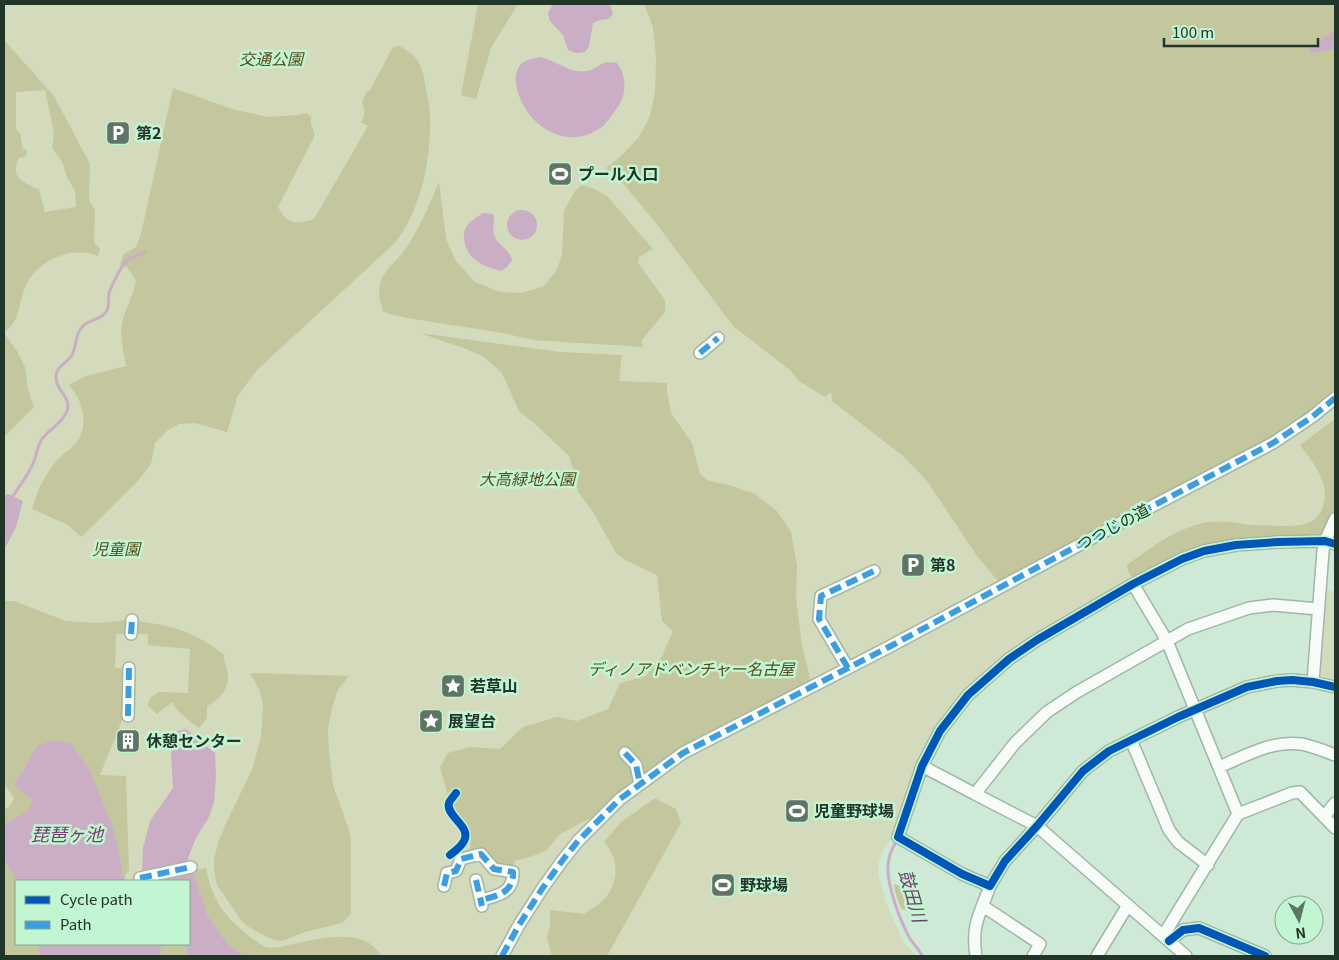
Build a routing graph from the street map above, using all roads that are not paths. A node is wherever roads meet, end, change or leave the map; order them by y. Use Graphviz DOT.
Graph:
graph roads {
  1 [pos="718,338"];
  2 [pos="700,353"];
  3 [pos="1335,398"];
  4 [pos="1335,519"];
  5 [pos="1330,542"];
  6 [pos="874,571"];
  7 [pos="1133,584"];
  8 [pos="1318,608"];
  9 [pos="132,620"];
  10 [pos="131,634"];
  11 [pos="1167,641"];
  12 [pos="129,668"];
  13 [pos="848,668"];
  14 [pos="1313,682"];
  15 [pos="1335,688"];
  16 [pos="1195,710"];
  17 [pos="128,716"];
  18 [pos="1131,740"];
  19 [pos="625,753"];
  20 [pos="1335,754"];
  21 [pos="922,766"];
  22 [pos="1219,767"];
  23 [pos="640,784"];
  24 [pos="976,794"];
  25 [pos="1335,803"];
  26 [pos="1238,814"];
  27 [pos="1324,817"];
  28 [pos="1037,826"];
  29 [pos="1335,828"];
  30 [pos="1208,865"];
  31 [pos="191,867"];
  32 [pos="140,878"];
  33 [pos="476,880"];
  34 [pos="444,886"];
  35 [pos="990,886"];
  36 [pos="1128,905"];
  37 [pos="983,906"];
  38 [pos="1166,939"];
  39 [pos="502,956"];
  40 [pos="976,956"];
  41 [pos="1033,956"];
  42 [pos="1097,956"];
  43 [pos="1186,956"];
  44 [pos="1265,956"];
  1 -- 2 [label="street"];
  3 -- 13 [label="street, つつじの道"];
  4 -- 5 [label="street"];
  5 -- 7 [label="street"];
  5 -- 8 [label="street"];
  6 -- 13 [label="street"];
  7 -- 11 [label="street"];
  7 -- 21 [label="street"];
  8 -- 11 [label="street"];
  8 -- 14 [label="street"];
  9 -- 10 [label="street"];
  11 -- 16 [label="street"];
  11 -- 24 [label="street"];
  12 -- 17 [label="street"];
  13 -- 23 [label="street, つつじの道"];
  14 -- 15 [label="street"];
  14 -- 16 [label="street"];
  16 -- 18 [label="street"];
  16 -- 22 [label="street"];
  18 -- 28 [label="street"];
  18 -- 30 [label="street"];
  19 -- 23 [label="street"];
  20 -- 22 [label="street"];
  21 -- 24 [label="street"];
  21 -- 35 [label="street"];
  22 -- 26 [label="street"];
  23 -- 39 [label="street, つつじの道"];
  24 -- 28 [label="street"];
  25 -- 27 [label="street"];
  26 -- 27 [label="street"];
  26 -- 30 [label="street"];
  27 -- 29 [label="street"];
  28 -- 35 [label="street"];
  28 -- 36 [label="street"];
  30 -- 38 [label="street"];
  31 -- 32 [label="street"];
  33 -- 34 [label="street"];
  35 -- 37 [label="street"];
  36 -- 38 [label="street"];
  36 -- 42 [label="street"];
  37 -- 40 [label="street"];
  37 -- 41 [label="street"];
  38 -- 43 [label="street"];
  38 -- 44 [label="street"];
}
